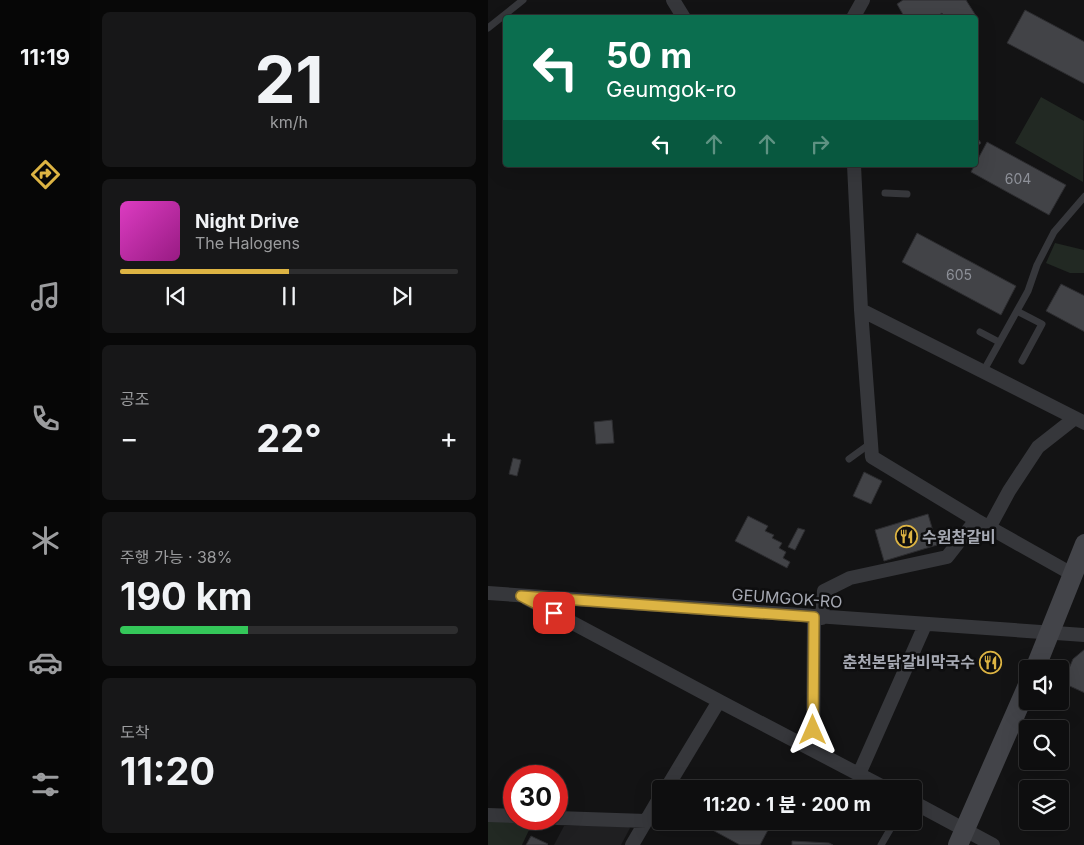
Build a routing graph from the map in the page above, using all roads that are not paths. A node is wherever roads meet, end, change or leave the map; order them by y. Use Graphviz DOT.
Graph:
graph roads {
  1 [pos="523,0"];
  2 [pos="673,0"];
  3 [pos="863,0"];
  4 [pos="504,15"];
  5 [pos="682,15"];
  6 [pos="855,15"];
  7 [pos="503,16"];
  8 [pos="488,28"];
  9 [pos="854,167"];
  10 [pos="885,192"];
  11 [pos="907,194"];
  12 [pos="1084,196"];
  13 [pos="861,310"];
  14 [pos="1017,311"];
  15 [pos="980,332"];
  16 [pos="999,342"];
  17 [pos="1022,361"];
  18 [pos="983,372"];
  19 [pos="1080,421"];
  20 [pos="871,442"];
  21 [pos="849,459"];
  22 [pos="976,520"];
  23 [pos="990,528"];
  24 [pos="1084,544"];
  25 [pos="1072,574"];
  26 [pos="488,593"];
  27 [pos="521,596"];
  28 [pos="818,618"];
  29 [pos="925,625"];
  30 [pos="1050,634"];
  31 [pos="1084,635"];
  32 [pos="1039,660"];
  33 [pos="719,701"];
  34 [pos="1019,706"];
  35 [pos="813,749"];
  36 [pos="859,774"];
  37 [pos="671,780"];
  38 [pos="870,780"];
  39 [pos="922,809"];
  40 [pos="652,811"];
  41 [pos="488,815"];
  42 [pos="503,816"];
  43 [pos="568,818"];
  44 [pos="646,821"];
  45 [pos="890,830"];
  46 [pos="962,838"];
  47 [pos="632,845"];
  48 [pos="881,845"];
  49 [pos="993,845"];
  1 -- 4 [label="lane"];
  2 -- 5 [label="street"];
  3 -- 6 [label="street"];
  7 -- 8 [label="lane"];
  9 -- 13 [label="street"];
  10 -- 11 [label="lane"];
  12 -- 14 [label="lane"];
  13 -- 18 [label="street"];
  13 -- 20 [label="street"];
  14 -- 16 [label="lane"];
  14 -- 17 [label="lane"];
  15 -- 16 [label="lane"];
  16 -- 18 [label="lane"];
  18 -- 19 [label="street"];
  19 -- 23 [label="street"];
  20 -- 21 [label="lane"];
  20 -- 22 [label="street"];
  22 -- 23 [label="street"];
  22 -- 28 [label="street"];
  23 -- 25 [label="street"];
  24 -- 25 [label="street"];
  25 -- 30 [label="street"];
  26 -- 27 [label="street, GEUMGOK-RO"];
  27 -- 28 [label="street, GEUMGOK-RO"];
  27 -- 33 [label="street"];
  28 -- 29 [label="street, GEUMGOK-RO"];
  28 -- 35 [label="street"];
  29 -- 30 [label="street, GEUMGOK-RO"];
  29 -- 36 [label="street"];
  30 -- 31 [label="street, GEUMGOK-RO"];
  30 -- 32 [label="street"];
  33 -- 35 [label="street"];
  33 -- 37 [label="street"];
  34 -- 46 [label="street"];
  35 -- 36 [label="street"];
  36 -- 38 [label="street"];
  39 -- 46 [label="street"];
  40 -- 44 [label="street"];
  41 -- 42 [label="street"];
  43 -- 44 [label="street"];
  44 -- 47 [label="street"];
  45 -- 48 [label="lane"];
  46 -- 49 [label="street"];
}
